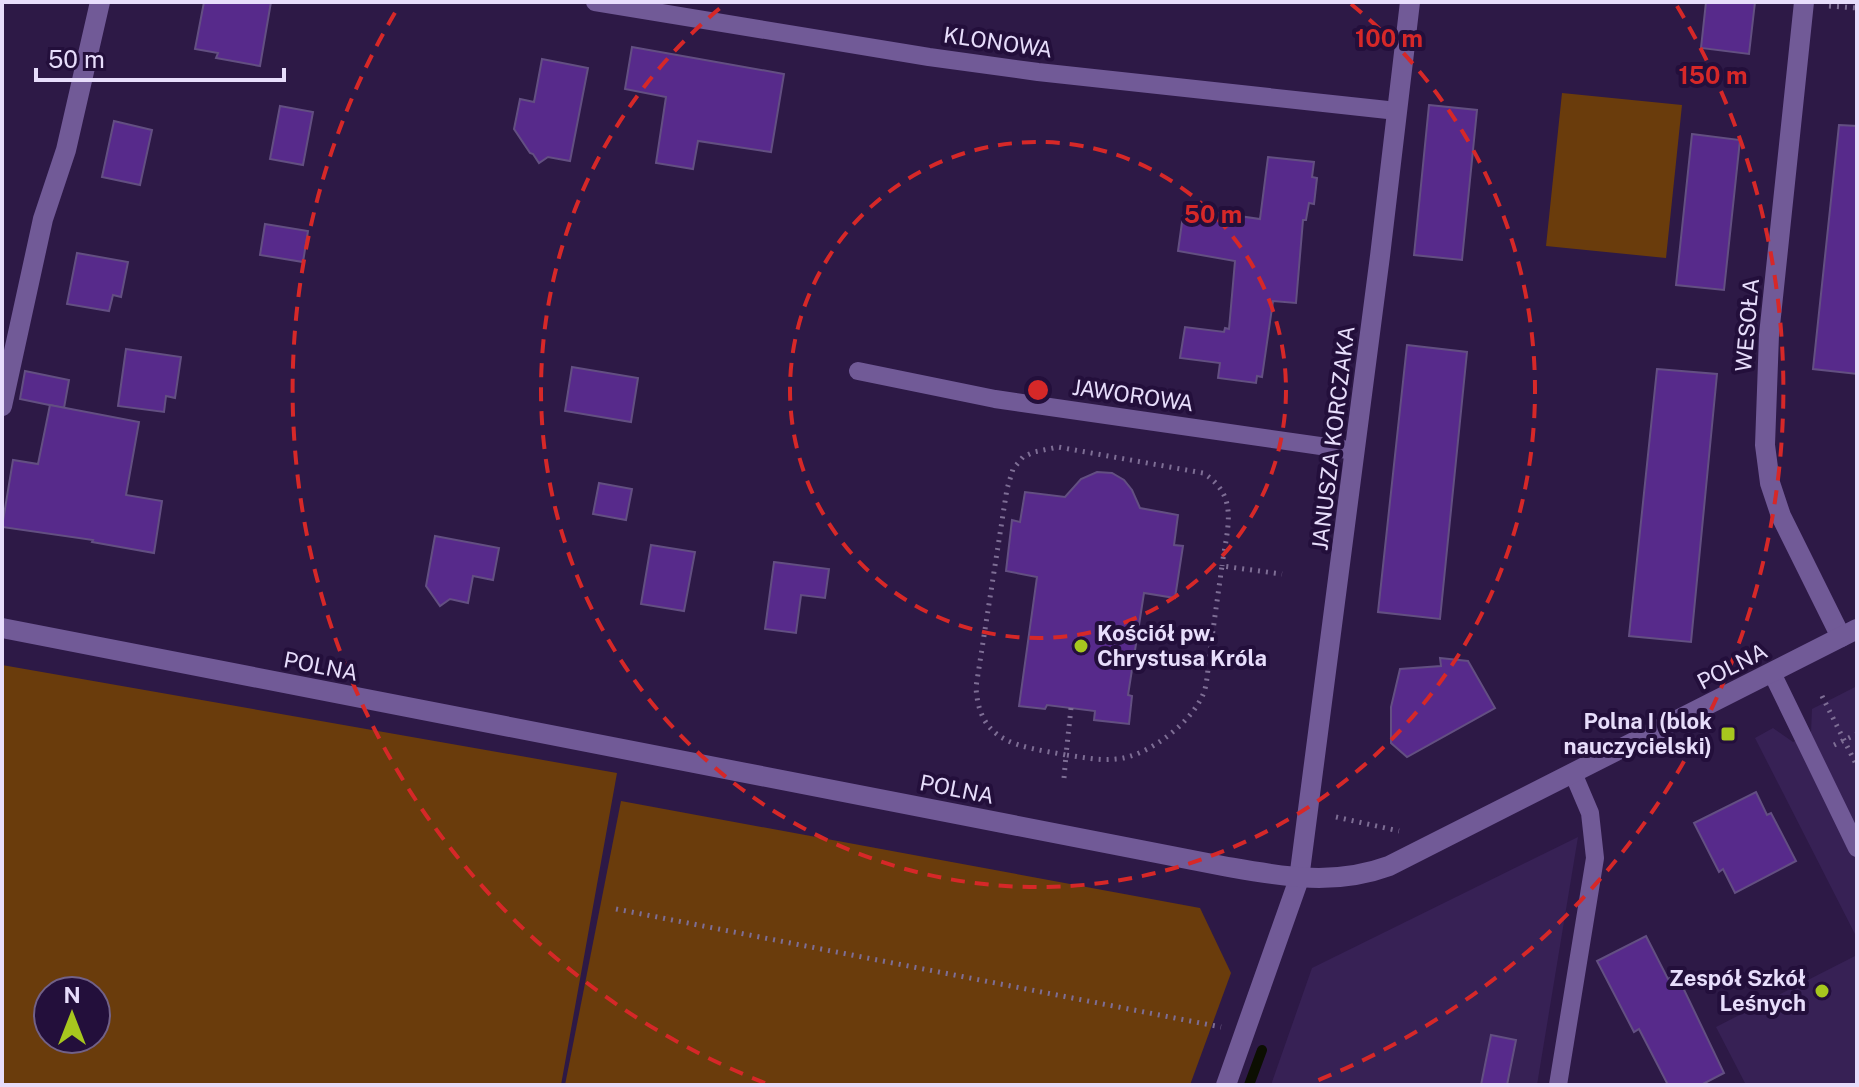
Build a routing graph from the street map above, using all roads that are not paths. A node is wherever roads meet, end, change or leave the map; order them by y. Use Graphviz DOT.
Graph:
graph roads {
  1 [pos="100,2"];
  2 [pos="595,2"];
  3 [pos="1410,2"];
  4 [pos="1804,2"];
  5 [pos="1397,111"];
  6 [pos="858,371"];
  7 [pos="2,406"];
  8 [pos="1355,451"];
  9 [pos="2,628"];
  10 [pos="1849,633"];
  11 [pos="1772,673"];
  12 [pos="1573,773"];
  13 [pos="1857,848"];
  14 [pos="1299,879"];
  15 [pos="1226,1085"];
  16 [pos="1558,1085"];
  1 -- 7 [label="street"];
  2 -- 5 [label="lane, KLONOWA"];
  3 -- 5 [label="street, JANUSZA KORCZAKA"];
  4 -- 10 [label="street, WESOŁA"];
  5 -- 8 [label="street, JANUSZA KORCZAKA"];
  6 -- 8 [label="lane, JAWOROWA"];
  8 -- 14 [label="street, JANUSZA KORCZAKA"];
  9 -- 14 [label="street, POLNA"];
  10 -- 11 [label="street, POLNA"];
  11 -- 12 [label="street, POLNA"];
  11 -- 13 [label="lane"];
  12 -- 14 [label="street, POLNA"];
  12 -- 16 [label="lane"];
  14 -- 15 [label="street, JANUSZA KORCZAKA"];
}
